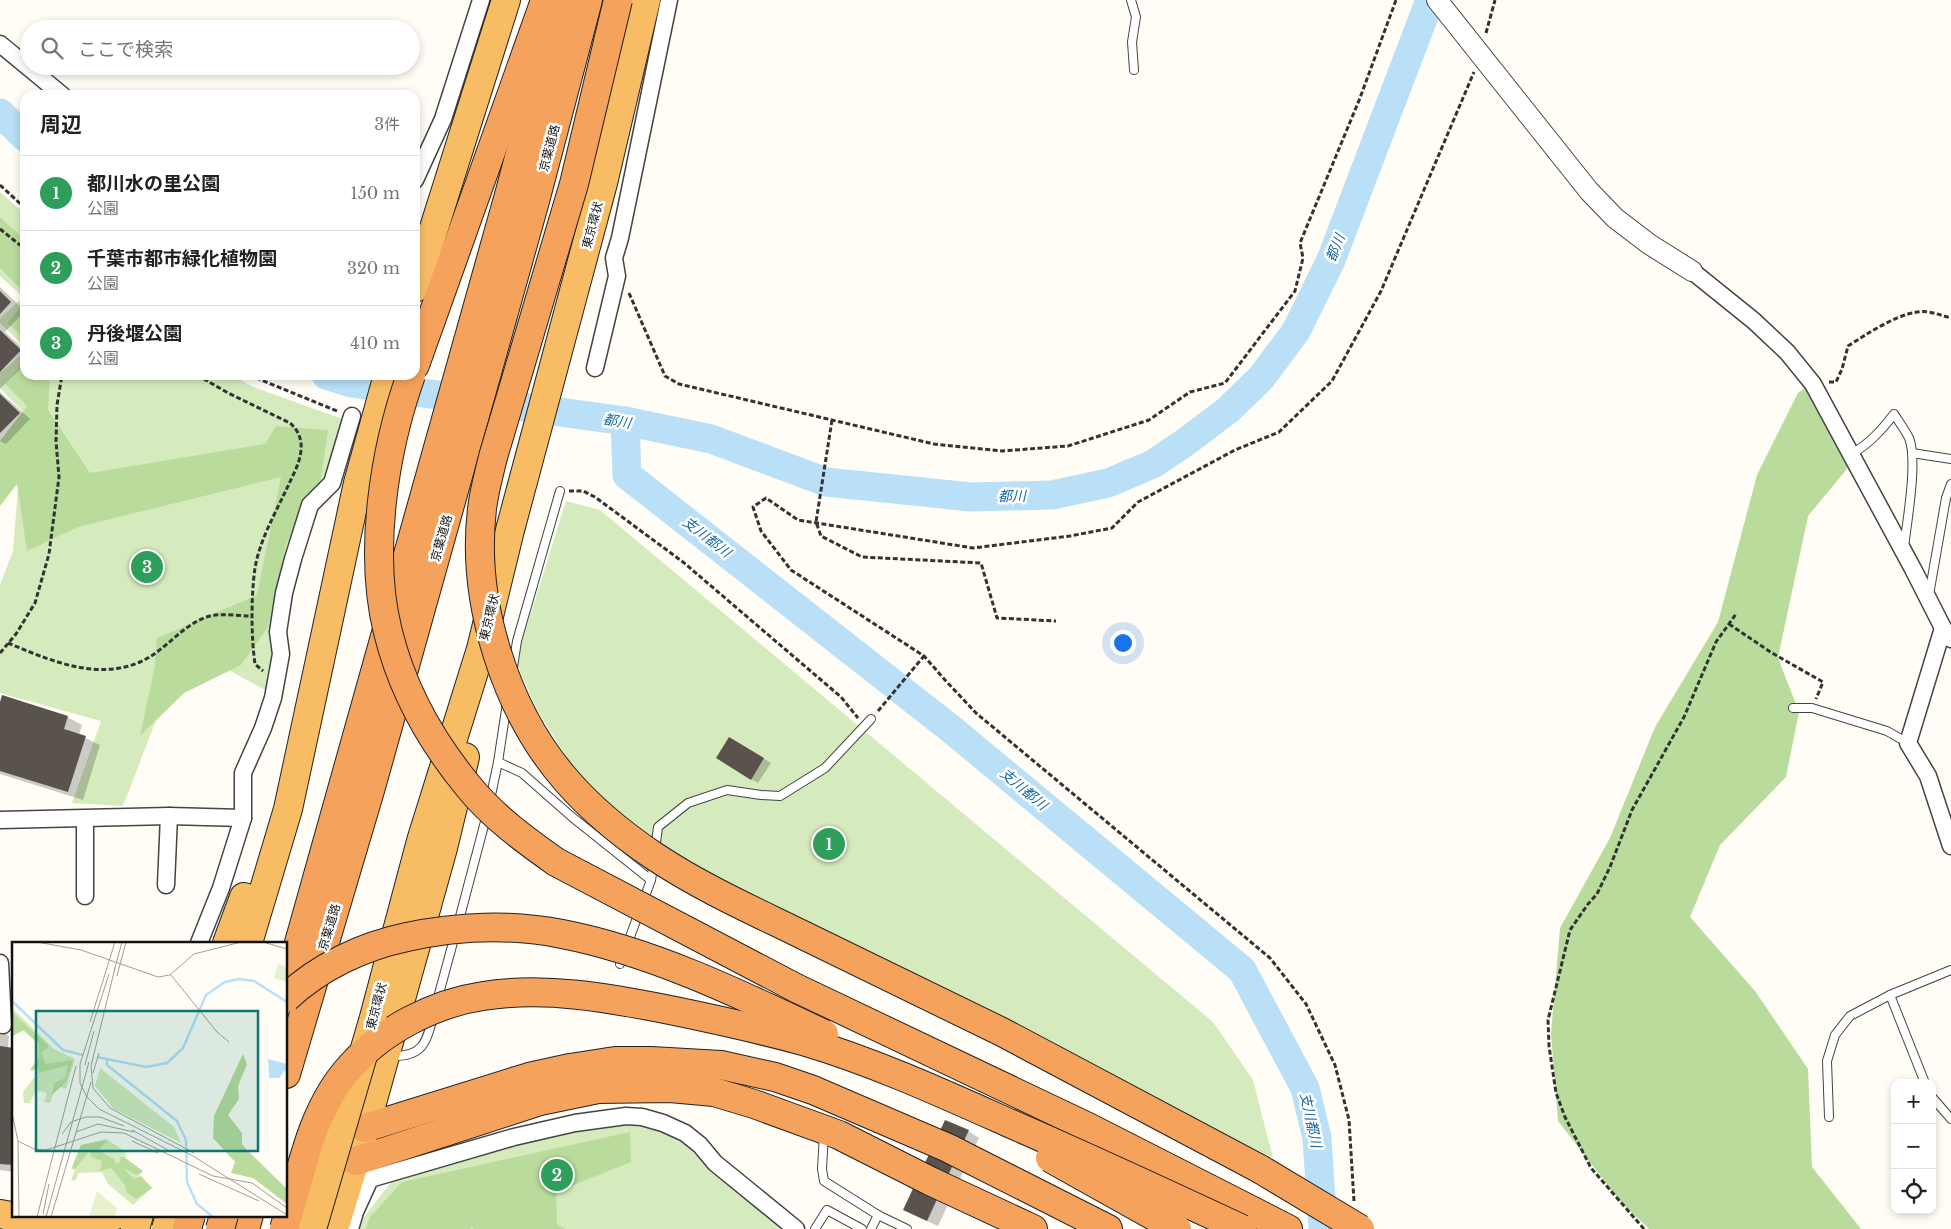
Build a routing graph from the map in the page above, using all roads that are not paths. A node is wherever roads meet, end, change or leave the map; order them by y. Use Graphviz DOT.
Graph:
graph roads {
  1 [pos="481,0"];
  2 [pos="506,0"];
  3 [pos="546,0"];
  4 [pos="561,0"];
  5 [pos="588,0"];
  6 [pos="618,0"];
  7 [pos="646,0"];
  8 [pos="669,0"];
  9 [pos="1131,0"];
  10 [pos="1437,0"];
  11 [pos="0,44"];
  12 [pos="20,60"];
  13 [pos="1134,70"];
  14 [pos="38,75"];
  15 [pos="56,90"];
  16 [pos="420,169"];
  17 [pos="1692,271"];
  18 [pos="420,272"];
  19 [pos="420,350"];
  20 [pos="595,368"];
  21 [pos="385,380"];
  22 [pos="409,380"];
  23 [pos="363,419"];
  24 [pos="1912,453"];
  25 [pos="1850,455"];
  26 [pos="1951,459"];
  27 [pos="358,483"];
  28 [pos="1951,484"];
  29 [pos="560,491"];
  30 [pos="1903,551"];
  31 [pos="1928,600"];
  32 [pos="1947,633"];
  33 [pos="480,649"];
  34 [pos="1793,708"];
  35 [pos="871,719"];
  36 [pos="1908,743"];
  37 [pos="498,762"];
  38 [pos="168,816"];
  39 [pos="244,818"];
  40 [pos="85,819"];
  41 [pos="0,820"];
  42 [pos="1951,846"];
  43 [pos="651,880"];
  44 [pos="166,885"];
  45 [pos="85,896"];
  46 [pos="199,942"];
  47 [pos="227,942"];
  48 [pos="248,942"];
  49 [pos="0,963"];
  50 [pos="620,964"];
  51 [pos="1951,970"];
  52 [pos="288,982"];
  53 [pos="1890,995"];
  54 [pos="288,996"];
  55 [pos="5,1026"];
  56 [pos="384,1056"];
  57 [pos="288,1067"];
  58 [pos="1923,1079"];
  59 [pos="1936,1102"];
  60 [pos="1829,1117"];
  61 [pos="1951,1119"];
  62 [pos="365,1128"];
  63 [pos="824,1129"];
  64 [pos="288,1156"];
  65 [pos="363,1170"];
  66 [pos="288,1184"];
  67 [pos="288,1215"];
  68 [pos="878,1215"];
  69 [pos="12,1216"];
  70 [pos="107,1216"];
  71 [pos="139,1216"];
  72 [pos="170,1216"];
  73 [pos="191,1216"];
  74 [pos="194,1216"];
  75 [pos="224,1216"];
  76 [pos="249,1216"];
  77 [pos="288,1216"];
  78 [pos="1357,1216"];
  79 [pos="1251,1222"];
  80 [pos="1028,1228"];
  81 [pos="135,1229"];
  82 [pos="157,1229"];
  83 [pos="166,1229"];
  84 [pos="187,1229"];
  85 [pos="220,1229"];
  86 [pos="245,1229"];
  87 [pos="284,1229"];
  88 [pos="312,1229"];
  89 [pos="334,1229"];
  90 [pos="350,1229"];
  91 [pos="796,1229"];
  92 [pos="815,1229"];
  93 [pos="862,1229"];
  94 [pos="871,1229"];
  95 [pos="907,1229"];
  96 [pos="1108,1229"];
  97 [pos="1177,1229"];
  98 [pos="1288,1229"];
  1 -- 16 [label="street"];
  2 -- 18 [label="highway"];
  3 -- 19 [label="highway"];
  4 -- 52 [label="highway, 京葉道路, bridge"];
  5 -- 57 [label="highway, 京葉道路, bridge"];
  6 -- 78 [label="highway, bridge"];
  7 -- 33 [label="highway, 東京環状"];
  8 -- 20 [label="street"];
  9 -- 13 [label="lane"];
  10 -- 17 [label="street"];
  11 -- 12 [label="street"];
  14 -- 15 [label="street"];
  17 -- 25 [label="street"];
  21 -- 23 [label="highway"];
  22 -- 79 [label="highway, bridge"];
  23 -- 27 [label="highway"];
  23 -- 39 [label="street"];
  24 -- 25 [label="lane"];
  24 -- 26 [label="lane"];
  24 -- 30 [label="lane"];
  25 -- 30 [label="street"];
  27 -- 47 [label="highway"];
  27 -- 48 [label="highway"];
  28 -- 31 [label="lane"];
  29 -- 37 [label="lane"];
  30 -- 31 [label="street"];
  31 -- 32 [label="street"];
  32 -- 36 [label="street"];
  33 -- 56 [label="highway"];
  33 -- 88 [label="highway, 東京環状, bridge"];
  34 -- 36 [label="lane"];
  35 -- 43 [label="lane"];
  36 -- 42 [label="street"];
  37 -- 43 [label="lane"];
  37 -- 56 [label="lane"];
  38 -- 39 [label="street"];
  38 -- 40 [label="street"];
  38 -- 44 [label="street"];
  39 -- 46 [label="street"];
  40 -- 41 [label="street"];
  40 -- 45 [label="street"];
  43 -- 50 [label="lane"];
  49 -- 55 [label="street"];
  51 -- 53 [label="lane"];
  53 -- 58 [label="lane"];
  53 -- 60 [label="lane"];
  54 -- 97 [label="highway, bridge"];
  56 -- 62 [label="highway"];
  59 -- 61 [label="lane"];
  62 -- 64 [label="highway"];
  62 -- 65 [label="highway"];
  62 -- 96 [label="highway"];
  63 -- 65 [label="highway"];
  63 -- 68 [label="lane"];
  63 -- 80 [label="highway"];
  65 -- 66 [label="highway"];
  65 -- 89 [label="highway"];
  65 -- 90 [label="street"];
  65 -- 91 [label="street"];
  67 -- 79 [label="highway, bridge"];
  68 -- 94 [label="lane"];
  68 -- 95 [label="lane"];
  69 -- 70 [label="highway"];
  71 -- 81 [label="highway"];
  72 -- 83 [label="highway, bridge"];
  73 -- 84 [label="highway, bridge"];
  74 -- 82 [label="highway"];
  75 -- 85 [label="highway, bridge"];
  76 -- 86 [label="highway"];
  77 -- 87 [label="highway, bridge"];
  79 -- 98 [label="highway"];
  92 -- 93 [label="lane"];
}
